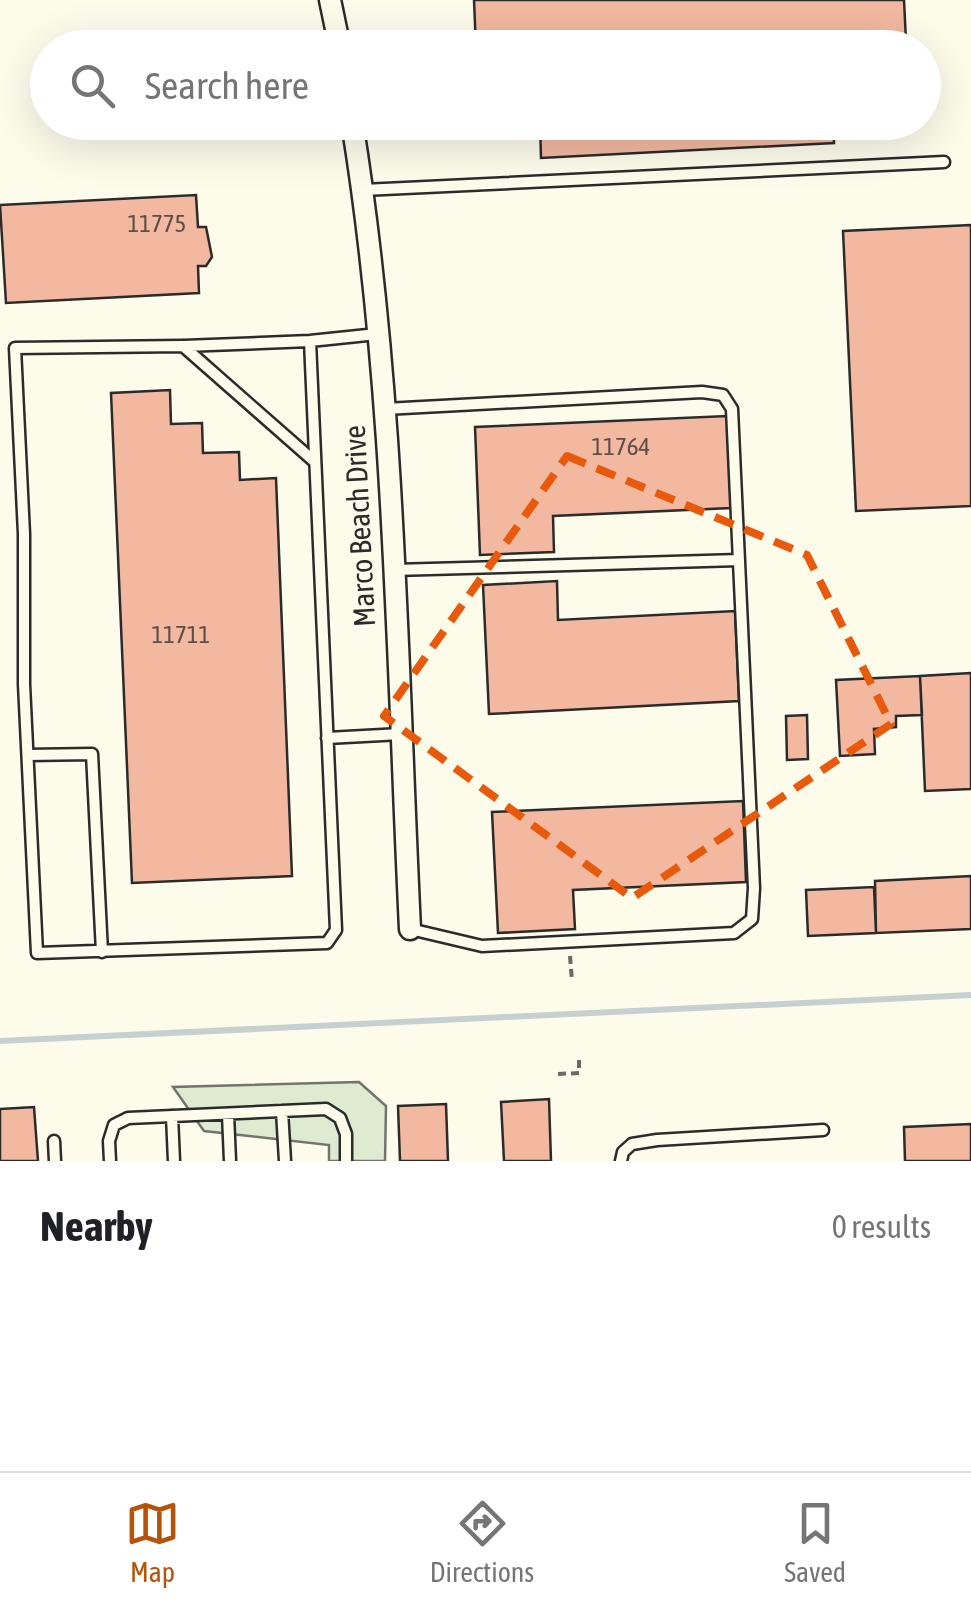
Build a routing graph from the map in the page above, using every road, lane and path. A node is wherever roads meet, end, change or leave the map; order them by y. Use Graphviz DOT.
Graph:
graph roads {
  1 [pos="330,0"];
  2 [pos="336,30"];
  3 [pos="355,140"];
  4 [pos="944,162"];
  5 [pos="363,190"];
  6 [pos="377,334"];
  7 [pos="310,341"];
  8 [pos="183,346"];
  9 [pos="384,409"];
  10 [pos="315,462"];
  11 [pos="739,560"];
  12 [pos="393,570"];
  13 [pos="400,734"];
  14 [pos="327,738"];
  15 [pos="28,755"];
  16 [pos="410,928"];
  17 [pos="568,942"];
  18 [pos="102,952"];
  19 [pos="572,981"];
  20 [pos="579,1056"];
  21 [pos="558,1074"];
  22 [pos="282,1111"];
  23 [pos="228,1114"];
  24 [pos="172,1116"];
  25 [pos="823,1130"];
  26 [pos="54,1140"];
  27 [pos="55,1161"];
  28 [pos="110,1161"];
  29 [pos="174,1161"];
  30 [pos="230,1161"];
  31 [pos="285,1161"];
  32 [pos="346,1161"];
  33 [pos="621,1161"];
  1 -- 2 [label="street"];
  3 -- 5 [label="street, Marco Beach Drive"];
  4 -- 5 [label="lane"];
  5 -- 6 [label="street, Marco Beach Drive"];
  6 -- 7 [label="lane"];
  6 -- 9 [label="street, Marco Beach Drive"];
  7 -- 8 [label="lane"];
  7 -- 10 [label="lane"];
  8 -- 10 [label="lane"];
  8 -- 15 [label="lane"];
  9 -- 11 [label="lane"];
  9 -- 12 [label="street, Marco Beach Drive"];
  10 -- 14 [label="lane"];
  11 -- 12 [label="lane"];
  11 -- 17 [label="lane"];
  12 -- 13 [label="street, Marco Beach Drive"];
  13 -- 14 [label="lane"];
  13 -- 16 [label="street, Marco Beach Drive"];
  14 -- 18 [label="lane"];
  15 -- 18 [label="lane"];
  15 -- 18 [label="lane"];
  16 -- 17 [label="lane"];
  17 -- 19 [label="path"];
  20 -- 21 [label="path"];
  22 -- 23 [label="lane"];
  22 -- 31 [label="lane"];
  22 -- 32 [label="lane"];
  23 -- 24 [label="lane"];
  23 -- 30 [label="lane"];
  24 -- 28 [label="lane"];
  24 -- 29 [label="lane"];
  25 -- 33 [label="lane"];
  26 -- 27 [label="lane"];
}
